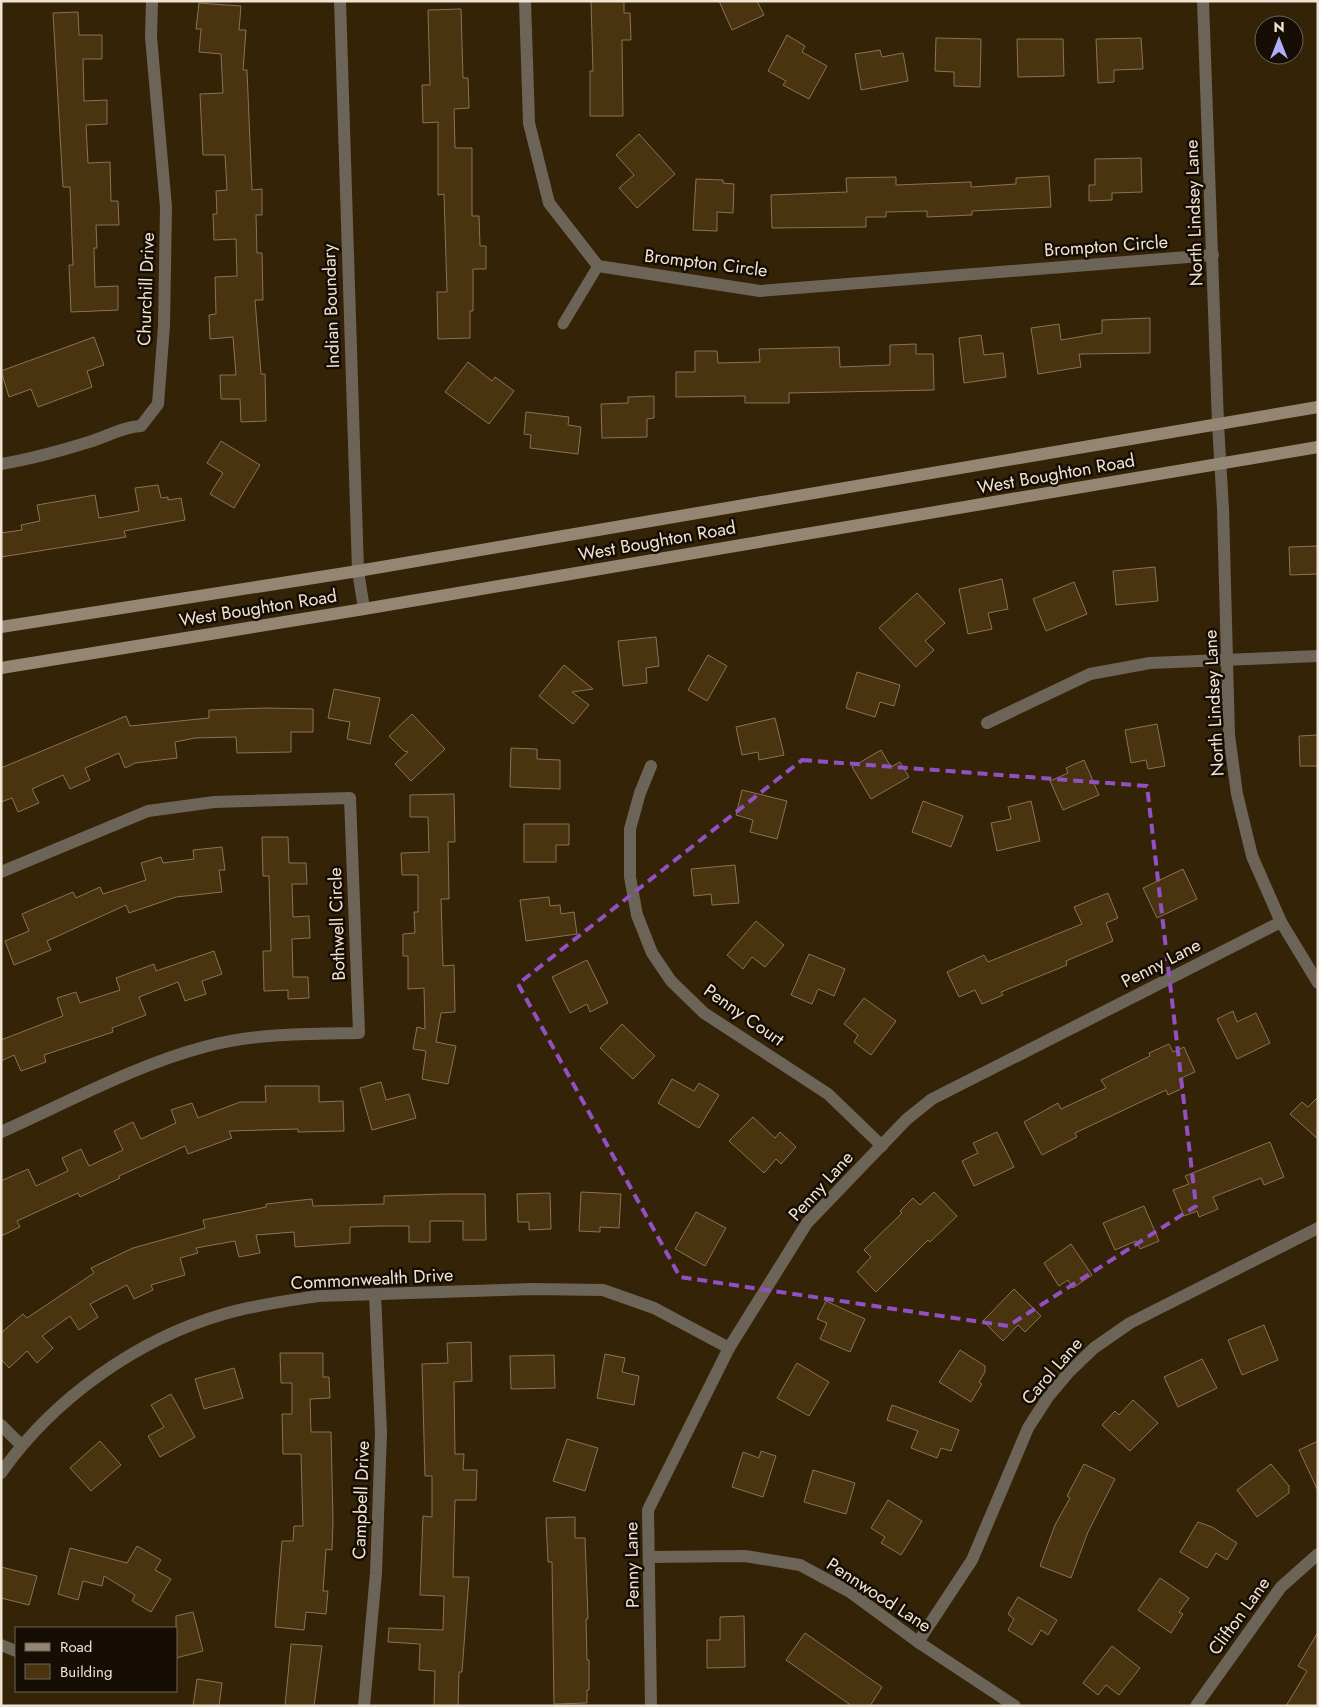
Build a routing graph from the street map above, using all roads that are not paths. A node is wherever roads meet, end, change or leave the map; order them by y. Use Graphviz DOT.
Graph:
graph roads {
  1 [pos="152,1"];
  2 [pos="340,1"];
  3 [pos="525,1"];
  4 [pos="1203,1"];
  5 [pos="1213,255"];
  6 [pos="598,266"];
  7 [pos="563,324"];
  8 [pos="1318,407"];
  9 [pos="1218,424"];
  10 [pos="1318,447"];
  11 [pos="1221,463"];
  12 [pos="1,464"];
  13 [pos="358,571"];
  14 [pos="364,609"];
  15 [pos="1,627"];
  16 [pos="1318,656"];
  17 [pos="1227,658"];
  18 [pos="1,668"];
  19 [pos="987,723"];
  20 [pos="651,766"];
  21 [pos="1,872"];
  22 [pos="1281,922"];
  23 [pos="1318,983"];
  24 [pos="1,1132"];
  25 [pos="882,1146"];
  26 [pos="1318,1228"];
  27 [pos="376,1294"];
  28 [pos="729,1348"];
  29 [pos="1,1425"];
  30 [pos="21,1445"];
  31 [pos="1,1473"];
  32 [pos="1318,1554"];
  33 [pos="649,1557"];
  34 [pos="918,1642"];
  35 [pos="1,1645"];
  36 [pos="15,1651"];
  37 [pos="364,1706"];
  38 [pos="651,1706"];
  39 [pos="1015,1706"];
  40 [pos="1196,1706"];
  1 -- 12 [label="street, Churchill Drive"];
  2 -- 13 [label="street, Indian Boundary"];
  3 -- 6 [label="street"];
  4 -- 5 [label="street, North Lindsey Lane"];
  5 -- 6 [label="street, Brompton Circle"];
  5 -- 9 [label="street, North Lindsey Lane"];
  6 -- 7 [label="lane"];
  8 -- 9 [label="main road, West Boughton Road"];
  9 -- 11 [label="street, North Lindsey Lane"];
  9 -- 13 [label="main road, West Boughton Road"];
  10 -- 11 [label="main road, West Boughton Road"];
  11 -- 14 [label="main road, West Boughton Road"];
  11 -- 17 [label="street, North Lindsey Lane"];
  13 -- 14 [label="street, Indian Boundary"];
  13 -- 15 [label="main road, West Boughton Road"];
  14 -- 18 [label="main road, West Boughton Road"];
  16 -- 17 [label="street"];
  17 -- 19 [label="street"];
  17 -- 22 [label="street, North Lindsey Lane"];
  20 -- 25 [label="street, Penny Court"];
  21 -- 24 [label="street, Bothwell Circle"];
  22 -- 23 [label="street, North Lindsey Lane"];
  22 -- 25 [label="street, Penny Lane"];
  25 -- 28 [label="street, Penny Lane"];
  26 -- 34 [label="street, Carol Lane"];
  27 -- 28 [label="street, Commonwealth Drive"];
  27 -- 30 [label="street, Commonwealth Drive"];
  27 -- 37 [label="street, Campbell Drive"];
  28 -- 33 [label="street, Penny Lane"];
  29 -- 30 [label="street"];
  30 -- 31 [label="street, Commonwealth Drive"];
  32 -- 40 [label="street, Clifton Lane"];
  33 -- 34 [label="street, Pennwood Lane"];
  33 -- 38 [label="street, Penny Lane"];
  34 -- 39 [label="street, Pennwood Lane"];
  35 -- 36 [label="street"];
}
